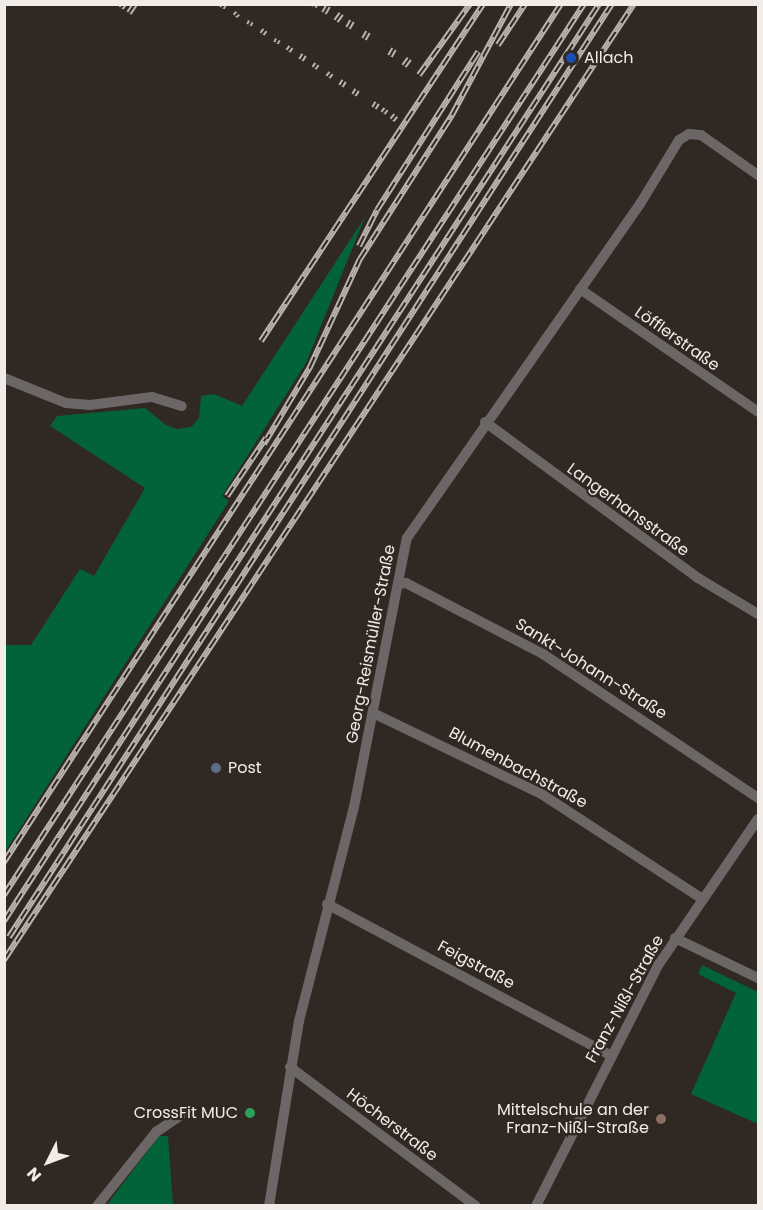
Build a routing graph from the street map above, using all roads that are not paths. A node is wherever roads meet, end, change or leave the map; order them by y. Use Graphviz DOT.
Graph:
graph roads {
  1 [pos="759,176"];
  2 [pos="580,289"];
  3 [pos="4,378"];
  4 [pos="182,406"];
  5 [pos="759,412"];
  6 [pos="485,422"];
  7 [pos="399,585"];
  8 [pos="759,614"];
  9 [pos="375,714"];
  10 [pos="759,798"];
  11 [pos="759,819"];
  12 [pos="701,898"];
  13 [pos="327,904"];
  14 [pos="675,938"];
  15 [pos="759,978"];
  16 [pos="610,1055"];
  17 [pos="290,1067"];
  18 [pos="180,1116"];
  19 [pos="98,1206"];
  20 [pos="269,1206"];
  21 [pos="476,1206"];
  22 [pos="536,1206"];
  1 -- 2 [label="street, Georg-Reismüller-Straße"];
  2 -- 5 [label="street, Löfflerstraße"];
  2 -- 6 [label="street, Georg-Reismüller-Straße"];
  3 -- 4 [label="street"];
  6 -- 7 [label="street, Georg-Reismüller-Straße"];
  6 -- 8 [label="street, Langerhansstraße"];
  7 -- 9 [label="street, Georg-Reismüller-Straße"];
  7 -- 10 [label="street, Sankt-Johann-Straße"];
  9 -- 12 [label="street, Blumenbachstraße"];
  9 -- 13 [label="street, Georg-Reismüller-Straße"];
  11 -- 12 [label="street, Franz-Nißl-Straße"];
  12 -- 14 [label="street, Franz-Nißl-Straße"];
  13 -- 16 [label="street, Feigstraße"];
  13 -- 17 [label="street, Georg-Reismüller-Straße"];
  14 -- 15 [label="street"];
  14 -- 16 [label="street, Franz-Nißl-Straße"];
  16 -- 22 [label="street, Franz-Nißl-Straße"];
  17 -- 20 [label="street, Georg-Reismüller-Straße"];
  17 -- 21 [label="street, Höcherstraße"];
  18 -- 19 [label="street"];
}
